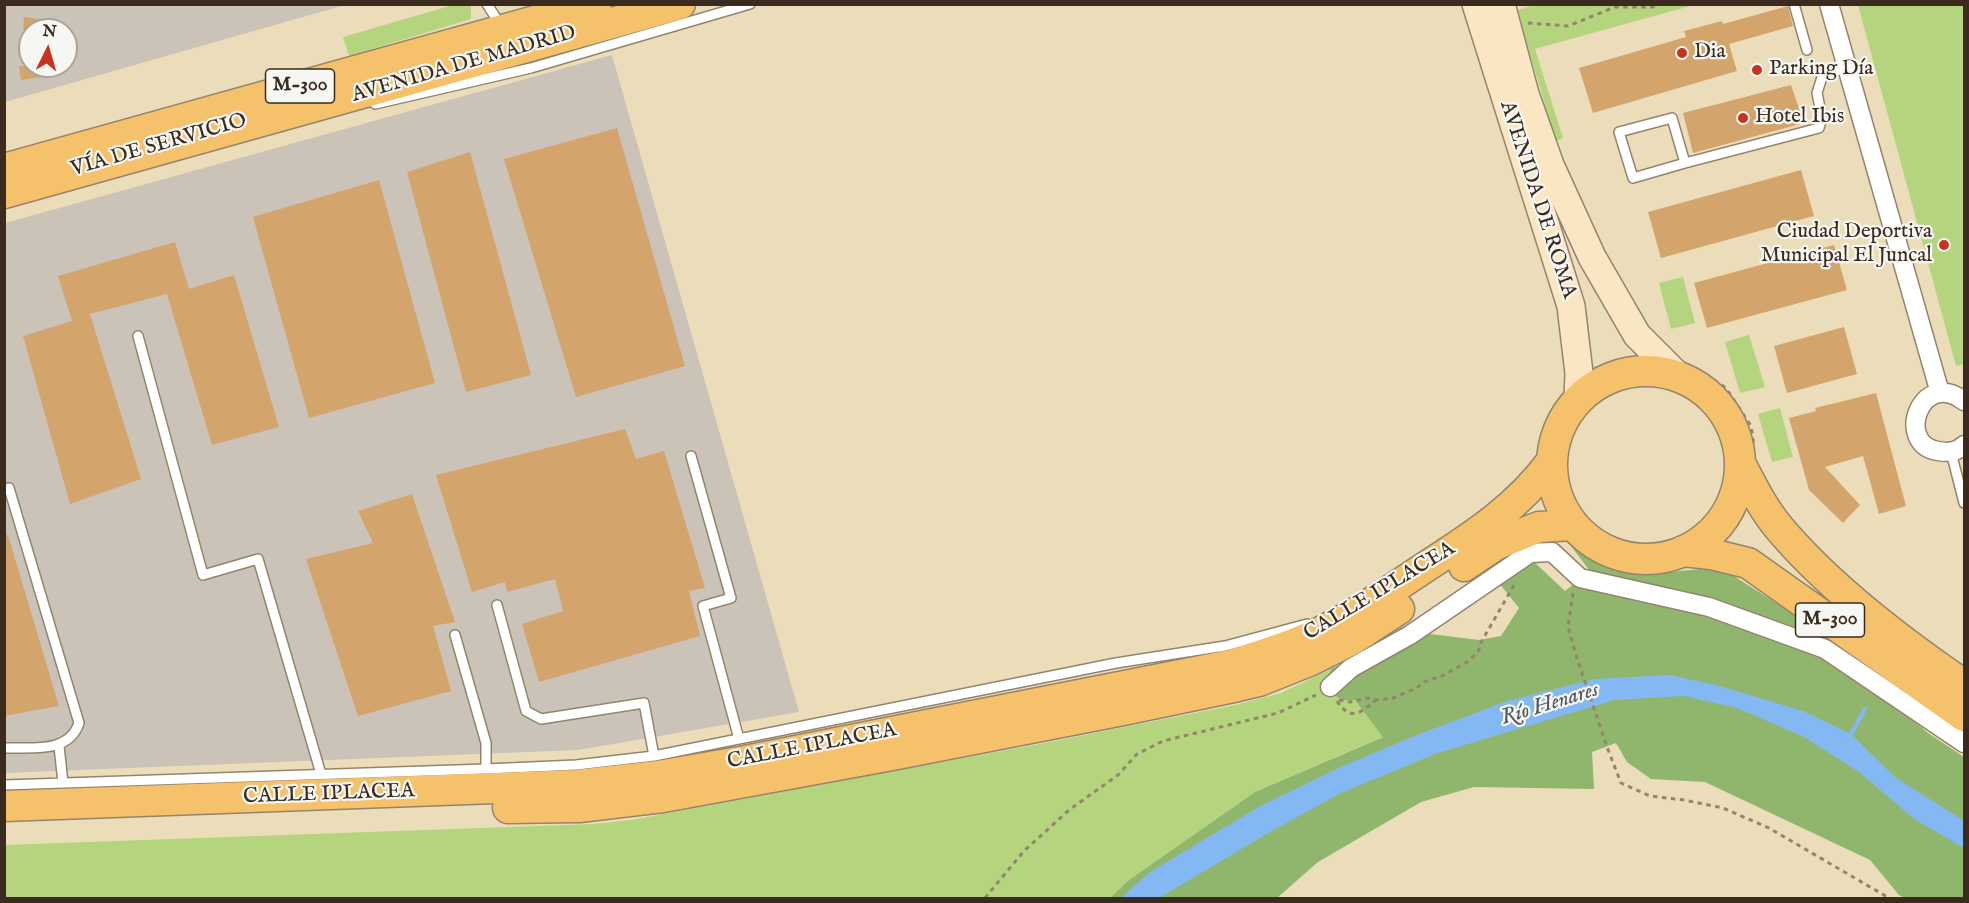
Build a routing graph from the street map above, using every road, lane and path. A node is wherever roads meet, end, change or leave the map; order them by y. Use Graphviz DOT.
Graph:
graph roads {
  1 [pos="487,4"];
  2 [pos="596,4"];
  3 [pos="680,4"];
  4 [pos="750,4"];
  5 [pos="1476,4"];
  6 [pos="1661,4"];
  7 [pos="1794,4"];
  8 [pos="1829,4"];
  9 [pos="1512,13"];
  10 [pos="504,31"];
  11 [pos="1807,50"];
  12 [pos="1846,68"];
  13 [pos="368,106"];
  14 [pos="299,121"];
  15 [pos="147,154"];
  16 [pos="1685,163"];
  17 [pos="4,169"];
  18 [pos="4,193"];
  19 [pos="138,336"];
  20 [pos="1688,372"];
  21 [pos="1940,393"];
  22 [pos="1578,399"];
  23 [pos="1965,401"];
  24 [pos="1958,448"];
  25 [pos="691,456"];
  26 [pos="1748,457"];
  27 [pos="1551,462"];
  28 [pos="4,489"];
  29 [pos="1965,503"];
  30 [pos="1573,525"];
  31 [pos="1683,551"];
  32 [pos="1523,558"];
  33 [pos="1580,578"];
  34 [pos="497,605"];
  35 [pos="1356,612"];
  36 [pos="1325,620"];
  37 [pos="1314,622"];
  38 [pos="455,635"];
  39 [pos="1965,685"];
  40 [pos="1330,687"];
  41 [pos="1376,700"];
  42 [pos="1965,716"];
  43 [pos="739,739"];
  44 [pos="1965,743"];
  45 [pos="59,746"];
  46 [pos="4,748"];
  47 [pos="654,756"];
  48 [pos="486,769"];
  49 [pos="321,774"];
  50 [pos="63,783"];
  51 [pos="4,785"];
  52 [pos="4,806"];
  53 [pos="4,827"];
  54 [pos="985,898"];
  55 [pos="1889,898"];
  1 -- 10 [label="lane"];
  2 -- 10 [label="main road, AVENIDA DE MADRID / M-300"];
  3 -- 15 [label="main road, AVENIDA DE MADRID / M-300"];
  4 -- 13 [label="lane"];
  5 -- 22 [label="street, AVENIDA DE ROMA"];
  6 -- 9 [label="path"];
  7 -- 11 [label="lane"];
  8 -- 12 [label="street"];
  9 -- 20 [label="street, AVENIDA DE ROMA / M-300"];
  10 -- 17 [label="main road, AVENIDA DE MADRID / M-300"];
  12 -- 16 [label="lane"];
  12 -- 21 [label="street"];
  14 -- 15 [label="lane, VÍA DE SERVICIO / M-300"];
  15 -- 18 [label="main road, AVENIDA DE MADRID / M-300"];
  16 -- 16 [label="lane"];
  19 -- 49 [label="lane"];
  20 -- 22 [label="main road, M-300"];
  20 -- 26 [label="main road, M-300"];
  20 -- 26 [label="path"];
  21 -- 23 [label="street"];
  21 -- 24 [label="street"];
  22 -- 27 [label="main road, M-300"];
  24 -- 29 [label="lane"];
  25 -- 43 [label="lane"];
  26 -- 31 [label="main road, M-300"];
  26 -- 39 [label="main road, M-300"];
  27 -- 30 [label="main road, M-300"];
  27 -- 35 [label="main road, CALLE IPLACEA"];
  28 -- 45 [label="lane"];
  30 -- 31 [label="main road, M-300"];
  30 -- 53 [label="main road, CALLE IPLACEA"];
  31 -- 42 [label="main road, M-300"];
  32 -- 33 [label="street"];
  32 -- 40 [label="street"];
  32 -- 41 [label="path"];
  33 -- 44 [label="street"];
  33 -- 55 [label="path"];
  34 -- 47 [label="lane"];
  35 -- 36 [label="lane"];
  35 -- 52 [label="main road, CALLE IPLACEA"];
  37 -- 43 [label="lane"];
  38 -- 48 [label="lane"];
  40 -- 54 [label="path"];
  41 -- 41 [label="path"];
  43 -- 47 [label="lane"];
  45 -- 46 [label="lane"];
  45 -- 50 [label="lane"];
  47 -- 48 [label="lane"];
  48 -- 49 [label="lane"];
  49 -- 50 [label="lane"];
  50 -- 51 [label="lane"];
}
